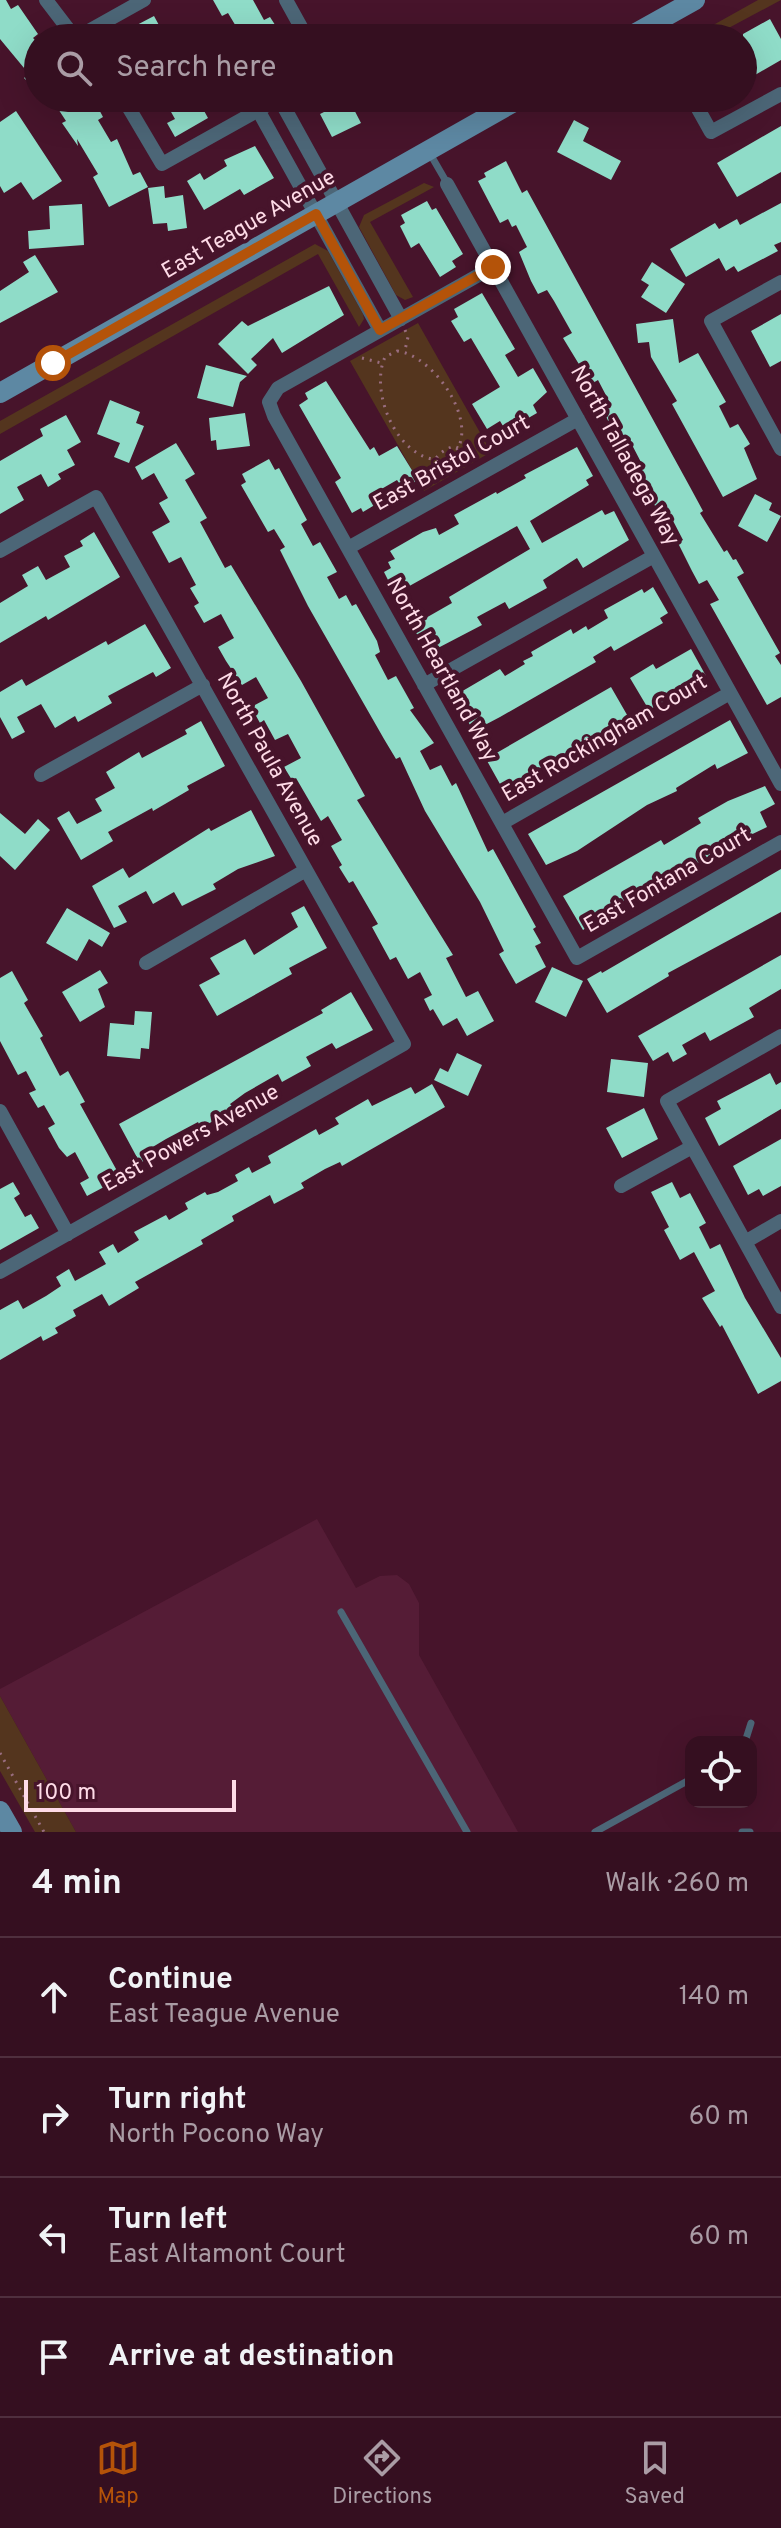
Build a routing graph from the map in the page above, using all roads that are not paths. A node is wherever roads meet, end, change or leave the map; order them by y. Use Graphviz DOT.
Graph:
graph roads {
  1 [pos="46,0"];
  2 [pos="144,0"];
  3 [pos="286,0"];
  4 [pos="695,0"];
  5 [pos="65,24"];
  6 [pos="101,24"];
  7 [pos="299,24"];
  8 [pos="664,24"];
  9 [pos="781,94"];
  10 [pos="757,107"];
  11 [pos="131,112"];
  12 [pos="254,112"];
  13 [pos="259,112"];
  14 [pos="287,112"];
  15 [pos="496,112"];
  16 [pos="700,112"];
  17 [pos="748,112"];
  18 [pos="428,150"];
  19 [pos="309,152"];
  20 [pos="288,164"];
  21 [pos="447,184"];
  22 [pos="336,203"];
  23 [pos="316,214"];
  24 [pos="370,264"];
  25 [pos="493,267"];
  26 [pos="350,275"];
  27 [pos="781,282"];
  28 [pos="403,324"];
  29 [pos="380,330"];
  30 [pos="0,393"];
  31 [pos="578,419"];
  32 [pos="781,449"];
  33 [pos="348,548"];
  34 [pos="0,551"];
  35 [pos="654,556"];
  36 [pos="203,685"];
  37 [pos="424,685"];
  38 [pos="730,693"];
  39 [pos="41,775"];
  40 [pos="781,784"];
  41 [pos="502,823"];
  42 [pos="781,842"];
  43 [pos="306,870"];
  44 [pos="577,958"];
  45 [pos="146,963"];
  46 [pos="781,1036"];
  47 [pos="404,1044"];
  48 [pos="0,1111"];
  49 [pos="692,1147"];
  50 [pos="621,1186"];
  51 [pos="781,1221"];
  52 [pos="68,1234"];
  53 [pos="745,1242"];
  54 [pos="0,1272"];
  55 [pos="781,1307"];
  56 [pos="341,1612"];
  57 [pos="751,1723"];
  58 [pos="747,1736"];
  59 [pos="685,1782"];
  60 [pos="0,1811"];
  61 [pos="12,1832"];
  62 [pos="467,1832"];
  63 [pos="595,1832"];
  64 [pos="742,1832"];
  65 [pos="750,1832"];
  1 -- 5 [label="street"];
  2 -- 6 [label="street"];
  3 -- 7 [label="street"];
  4 -- 8 [label="street"];
  9 -- 10 [label="street"];
  11 -- 12 [label="street"];
  13 -- 20 [label="street"];
  14 -- 19 [label="street"];
  15 -- 18 [label="street, East Teague Avenue"];
  16 -- 17 [label="street"];
  18 -- 21 [label="lane, North Talladega Way"];
  18 -- 22 [label="street, East Teague Avenue"];
  19 -- 20 [label="street"];
  19 -- 22 [label="street"];
  20 -- 23 [label="street"];
  21 -- 25 [label="street, North Talladega Way"];
  22 -- 23 [label="street, East Teague Avenue"];
  22 -- 24 [label="street"];
  23 -- 26 [label="street"];
  23 -- 30 [label="street, East Teague Avenue"];
  24 -- 26 [label="street"];
  24 -- 28 [label="street"];
  25 -- 28 [label="street"];
  25 -- 31 [label="street, North Talladega Way"];
  26 -- 29 [label="street"];
  27 -- 32 [label="street"];
  28 -- 29 [label="street"];
  29 -- 33 [label="street, North Heartland Way"];
  31 -- 33 [label="street, East Bristol Court"];
  31 -- 35 [label="street, North Talladega Way"];
  33 -- 37 [label="street, North Heartland Way"];
  34 -- 36 [label="street, North Paula Avenue"];
  35 -- 37 [label="street"];
  35 -- 38 [label="street, North Talladega Way"];
  36 -- 39 [label="street"];
  36 -- 43 [label="street, North Paula Avenue"];
  37 -- 41 [label="street, North Heartland Way"];
  38 -- 40 [label="street, North Talladega Way"];
  38 -- 41 [label="street, East Rockingham Court"];
  41 -- 44 [label="street, North Heartland Way"];
  42 -- 44 [label="street, East Fontana Court"];
  43 -- 45 [label="street"];
  43 -- 47 [label="street, North Paula Avenue"];
  46 -- 49 [label="street"];
  47 -- 52 [label="street, East Powers Avenue"];
  48 -- 52 [label="street"];
  49 -- 50 [label="street"];
  49 -- 53 [label="street"];
  51 -- 53 [label="street"];
  52 -- 54 [label="street, East Powers Avenue"];
  53 -- 55 [label="street"];
  56 -- 62 [label="lane"];
  57 -- 58 [label="lane"];
  59 -- 63 [label="lane"];
  60 -- 61 [label="street"];
  64 -- 65 [label="lane"];
}
